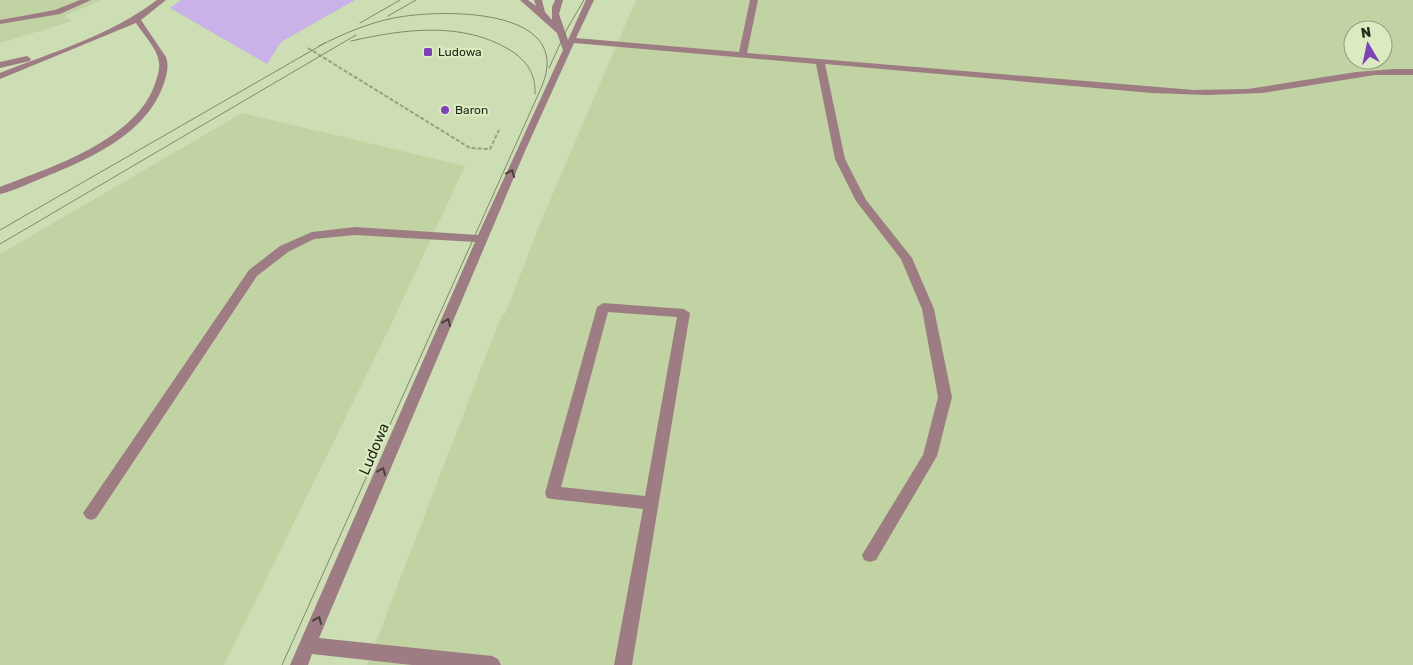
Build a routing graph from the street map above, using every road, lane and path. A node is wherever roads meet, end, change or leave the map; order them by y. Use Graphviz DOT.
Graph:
graph roads {
  1 [pos="87,0"];
  2 [pos="162,0"];
  3 [pos="524,0"];
  4 [pos="538,0"];
  5 [pos="559,0"];
  6 [pos="590,0"];
  7 [pos="754,0"];
  8 [pos="137,19"];
  9 [pos="546,19"];
  10 [pos="0,22"];
  11 [pos="560,36"];
  12 [pos="569,45"];
  13 [pos="308,48"];
  14 [pos="68,49"];
  15 [pos="742,55"];
  16 [pos="820,62"];
  17 [pos="0,65"];
  18 [pos="1413,72"];
  19 [pos="0,76"];
  20 [pos="490,149"];
  21 [pos="0,191"];
  22 [pos="482,240"];
  23 [pos="651,503"];
  24 [pos="91,513"];
  25 [pos="870,555"];
  26 [pos="307,645"];
  27 [pos="298,665"];
  28 [pos="492,665"];
  29 [pos="623,665"];
  1 -- 10 [label="street"];
  2 -- 8 [label="street"];
  3 -- 9 [label="street"];
  4 -- 9 [label="street"];
  5 -- 11 [label="street"];
  6 -- 12 [label="street, Ludowa"];
  7 -- 15 [label="street"];
  8 -- 14 [label="street"];
  8 -- 21 [label="street"];
  9 -- 11 [label="street"];
  11 -- 12 [label="street"];
  12 -- 15 [label="street"];
  22 -- 12 [label="street, Ludowa, one-way"];
  13 -- 20 [label="path"];
  14 -- 17 [label="street"];
  14 -- 19 [label="street"];
  15 -- 16 [label="street"];
  16 -- 18 [label="street"];
  16 -- 25 [label="street"];
  22 -- 24 [label="street"];
  26 -- 22 [label="street, Ludowa, one-way"];
  23 -- 23 [label="street"];
  23 -- 29 [label="street"];
  26 -- 27 [label="street, Ludowa"];
  26 -- 28 [label="street"];
}
